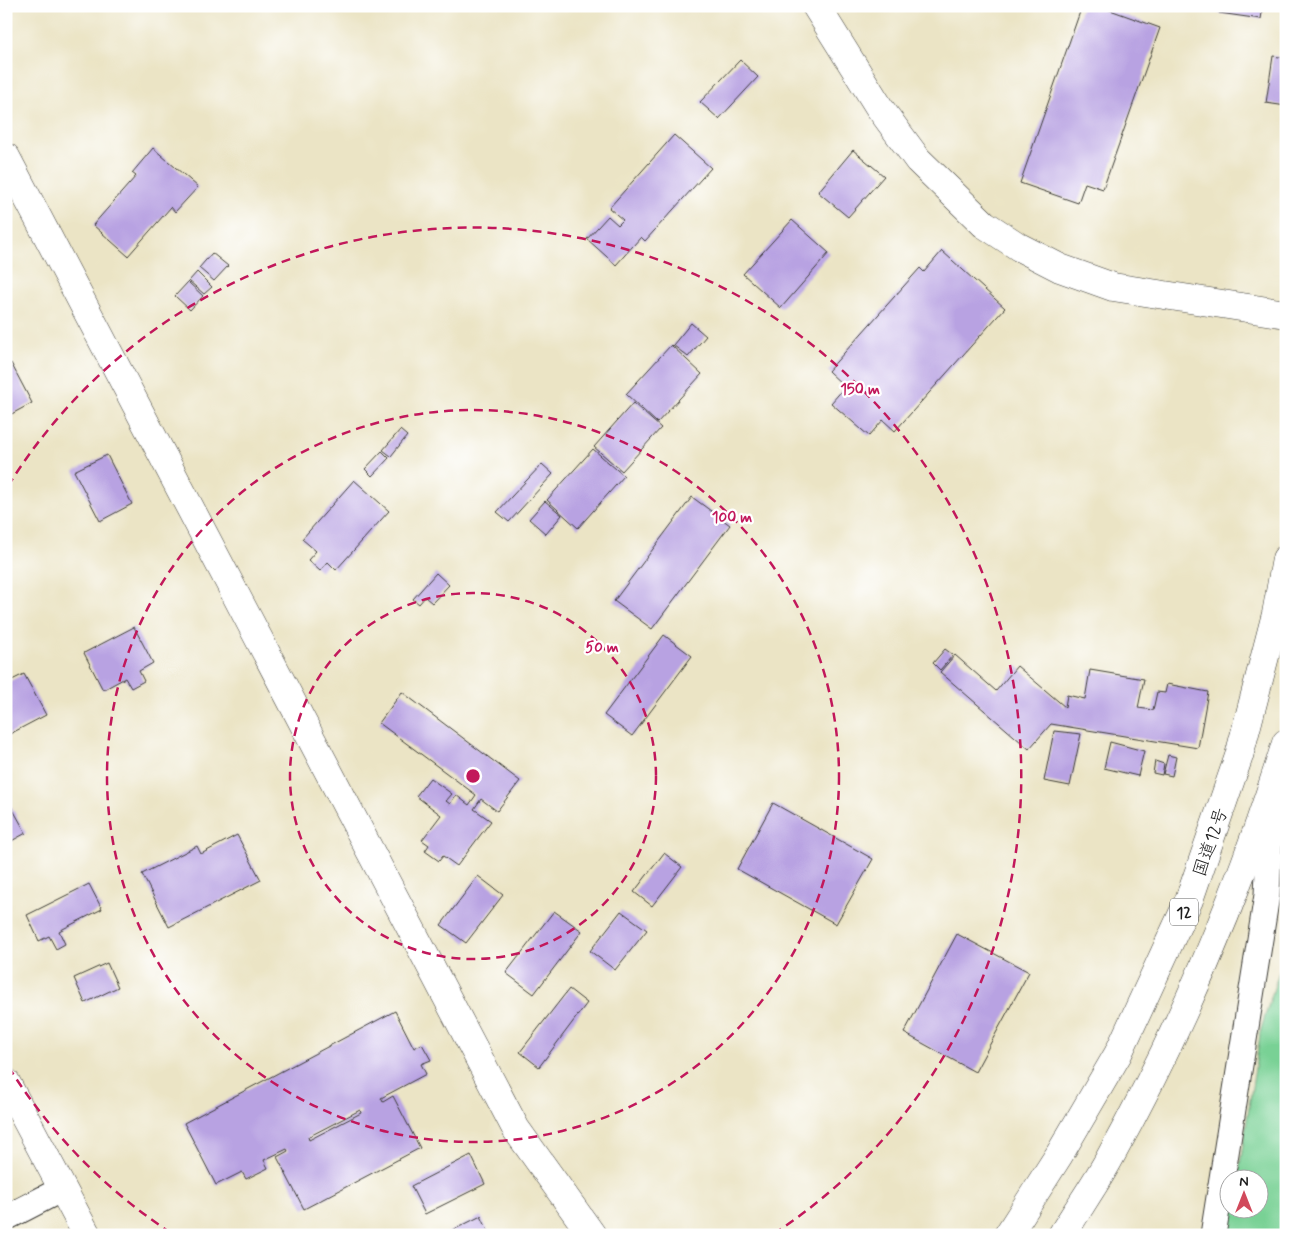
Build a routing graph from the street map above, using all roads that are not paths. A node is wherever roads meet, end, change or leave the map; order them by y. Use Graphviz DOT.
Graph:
graph roads {
  1 [pos="816,6"];
  2 [pos="6,157"];
  3 [pos="1286,314"];
  4 [pos="1286,558"];
  5 [pos="1286,743"];
  6 [pos="1272,790"];
  7 [pos="6,1082"];
  8 [pos="62,1189"];
  9 [pos="6,1218"];
  10 [pos="87,1235"];
  11 [pos="592,1235"];
  12 [pos="1008,1235"];
  13 [pos="1062,1235"];
  14 [pos="1212,1235"];
  1 -- 3 [label="main road"];
  2 -- 11 [label="main road"];
  4 -- 12 [label="main road, 国道12号 / 12"];
  5 -- 6 [label="main road, 12"];
  6 -- 13 [label="main road, 12"];
  6 -- 14 [label="street"];
  7 -- 8 [label="main road"];
  8 -- 9 [label="street"];
  8 -- 10 [label="main road"];
}
